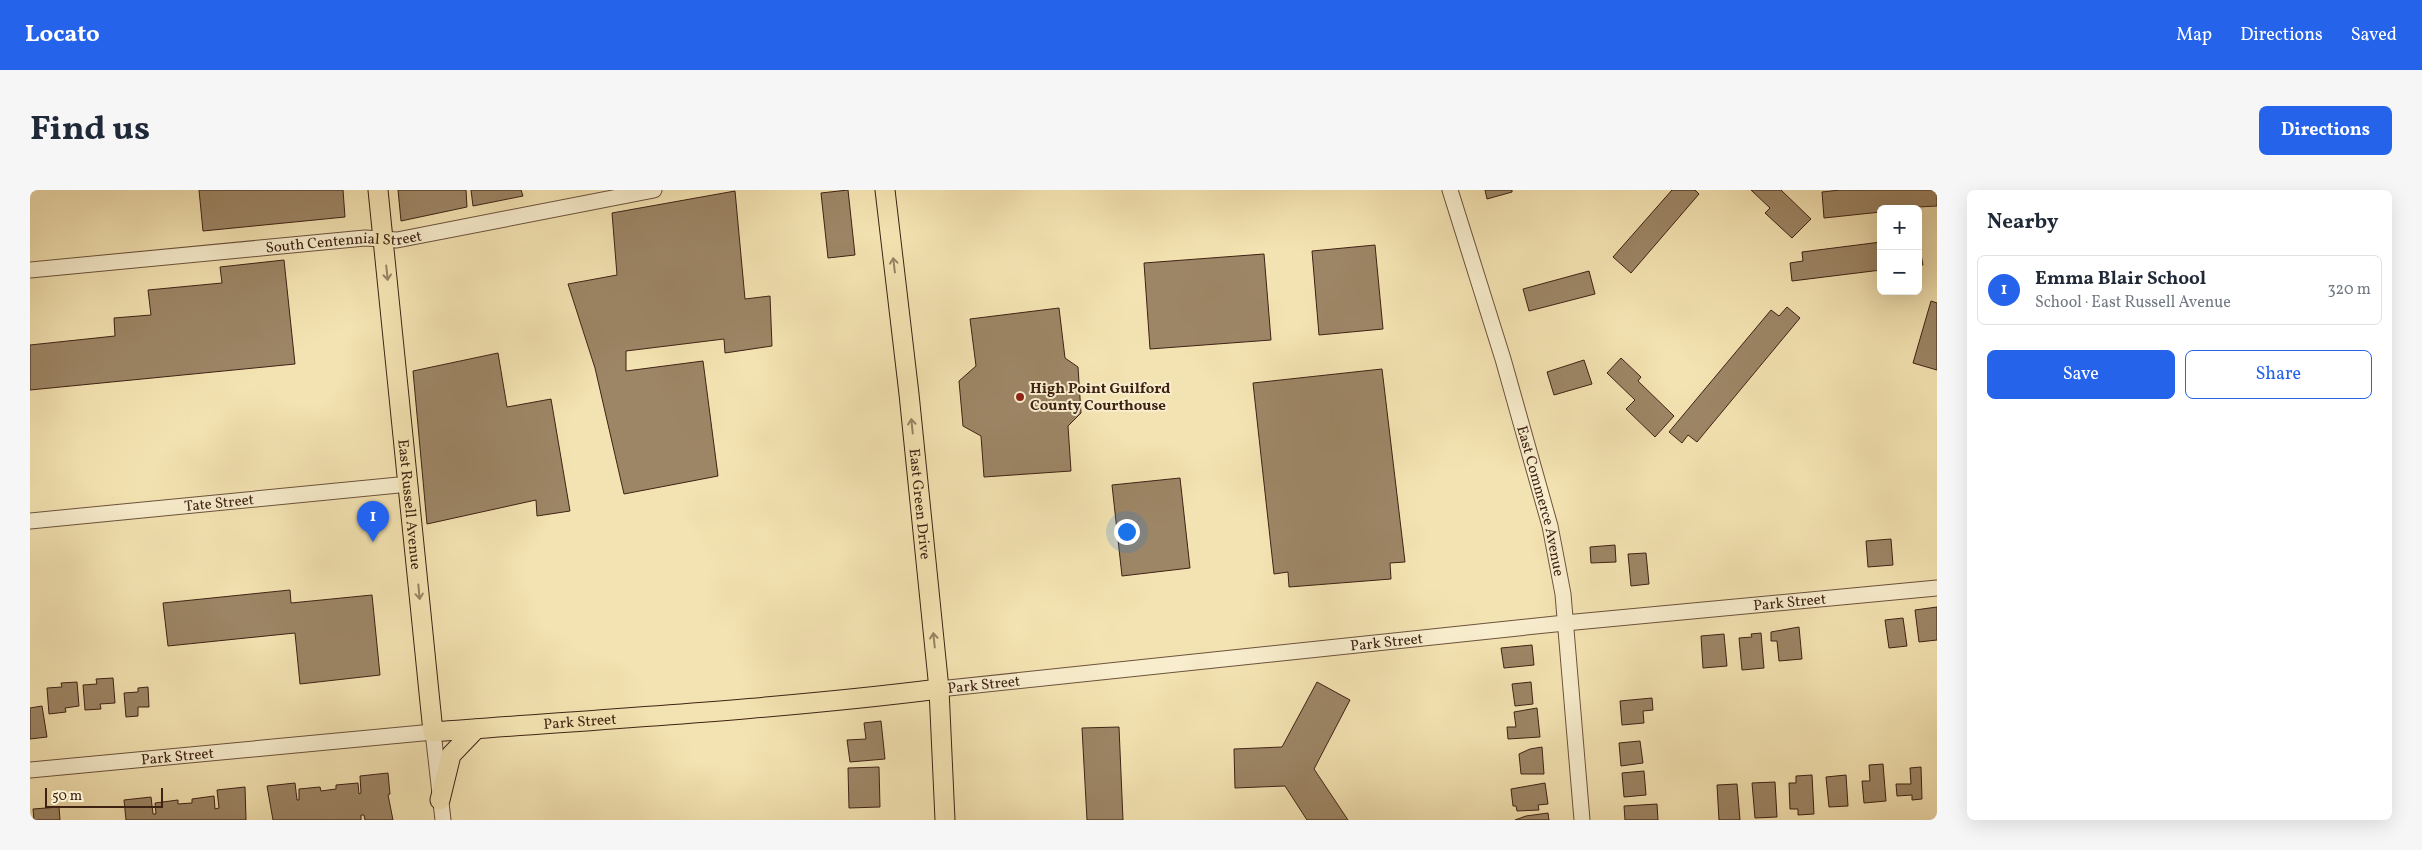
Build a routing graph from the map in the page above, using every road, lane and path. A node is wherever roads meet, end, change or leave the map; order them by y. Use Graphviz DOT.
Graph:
graph roads {
  1 [pos="378,190"];
  2 [pos="654,190"];
  3 [pos="885,190"];
  4 [pos="1450,190"];
  5 [pos="383,239"];
  6 [pos="30,270"];
  7 [pos="409,484"];
  8 [pos="30,521"];
  9 [pos="1937,588"];
  10 [pos="1565,623"];
  11 [pos="939,688"];
  12 [pos="476,729"];
  13 [pos="433,732"];
  14 [pos="30,770"];
  15 [pos="440,800"];
  16 [pos="443,820"];
  17 [pos="946,820"];
  18 [pos="1582,820"];
  1 -- 5 [label="main road, East Russell Avenue"];
  2 -- 5 [label="street, South Centennial Street"];
  11 -- 3 [label="main road, East Green Drive, one-way"];
  4 -- 10 [label="street, East Commerce Avenue"];
  5 -- 6 [label="street, South Centennial Street"];
  5 -- 7 [label="main road, East Russell Avenue, one-way"];
  7 -- 8 [label="street, Tate Street"];
  7 -- 13 [label="main road, East Russell Avenue, one-way"];
  9 -- 10 [label="street, Park Street"];
  10 -- 11 [label="street, Park Street"];
  10 -- 18 [label="street, East Commerce Avenue"];
  11 -- 12 [label="main road, Park Street"];
  11 -- 17 [label="main road, East Green Drive"];
  12 -- 13 [label="main road, Park Street"];
  12 -- 15 [label="main road"];
  13 -- 14 [label="street, Park Street"];
  13 -- 15 [label="street, East Russell Avenue"];
  15 -- 16 [label="street, East Russell Avenue"];
}
